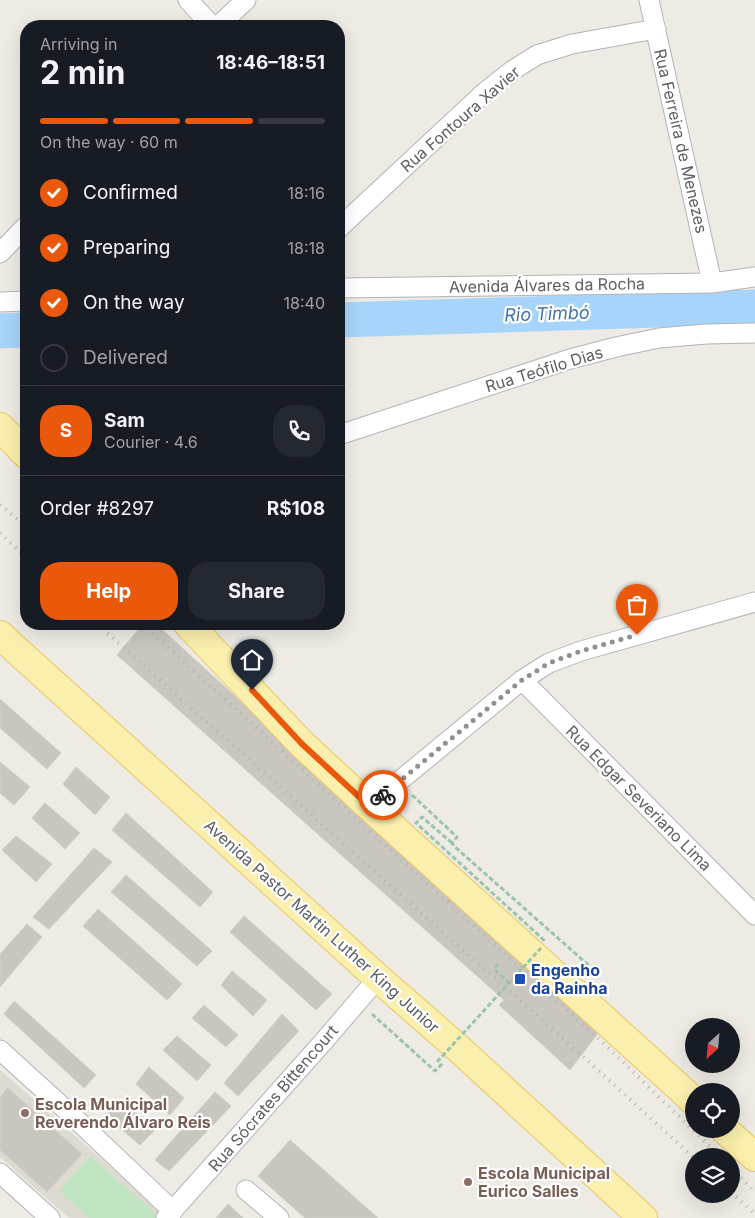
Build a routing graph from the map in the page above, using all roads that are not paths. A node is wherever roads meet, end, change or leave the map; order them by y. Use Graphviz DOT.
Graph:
graph roads {
  1 [pos="188,0"];
  2 [pos="246,0"];
  3 [pos="649,0"];
  4 [pos="206,20"];
  5 [pos="224,20"];
  6 [pos="656,29"];
  7 [pos="345,222"];
  8 [pos="20,232"];
  9 [pos="0,253"];
  10 [pos="755,277"];
  11 [pos="712,283"];
  12 [pos="345,288"];
  13 [pos="20,301"];
  14 [pos="0,302"];
  15 [pos="755,333"];
  16 [pos="0,427"];
  17 [pos="345,433"];
  18 [pos="20,448"];
  19 [pos="755,602"];
  20 [pos="194,630"];
  21 [pos="0,635"];
  22 [pos="522,680"];
  23 [pos="369,806"];
  24 [pos="755,915"];
  25 [pos="378,978"];
  26 [pos="0,1050"];
  27 [pos="685,1093"];
  28 [pos="734,1138"];
  29 [pos="755,1157"];
  30 [pos="0,1173"];
  31 [pos="246,1190"];
  32 [pos="170,1214"];
  33 [pos="50,1218"];
  34 [pos="279,1218"];
  35 [pos="643,1218"];
  1 -- 4 [label="street"];
  2 -- 5 [label="street"];
  3 -- 6 [label="street, Rua Ferreira de Menezes"];
  6 -- 7 [label="street, Rua Fontoura Xavier"];
  6 -- 11 [label="street, Rua Ferreira de Menezes"];
  8 -- 9 [label="street"];
  10 -- 11 [label="street, Avenida Álvares da Rocha"];
  11 -- 12 [label="street, Avenida Álvares da Rocha"];
  13 -- 14 [label="street"];
  15 -- 17 [label="street, Rua Teófilo Dias"];
  16 -- 18 [label="main road"];
  19 -- 22 [label="street"];
  20 -- 23 [label="main road"];
  21 -- 25 [label="main road, Avenida Pastor Martin Luther King Junior"];
  22 -- 23 [label="street"];
  22 -- 24 [label="street, Rua Edgar Severiano Lima"];
  23 -- 27 [label="main road"];
  25 -- 32 [label="street, Rua Sócrates Bittencourt"];
  25 -- 35 [label="main road, Avenida Pastor Martin Luther King Junior"];
  26 -- 32 [label="street"];
  28 -- 29 [label="main road"];
  30 -- 33 [label="street"];
  31 -- 34 [label="street"];
}
